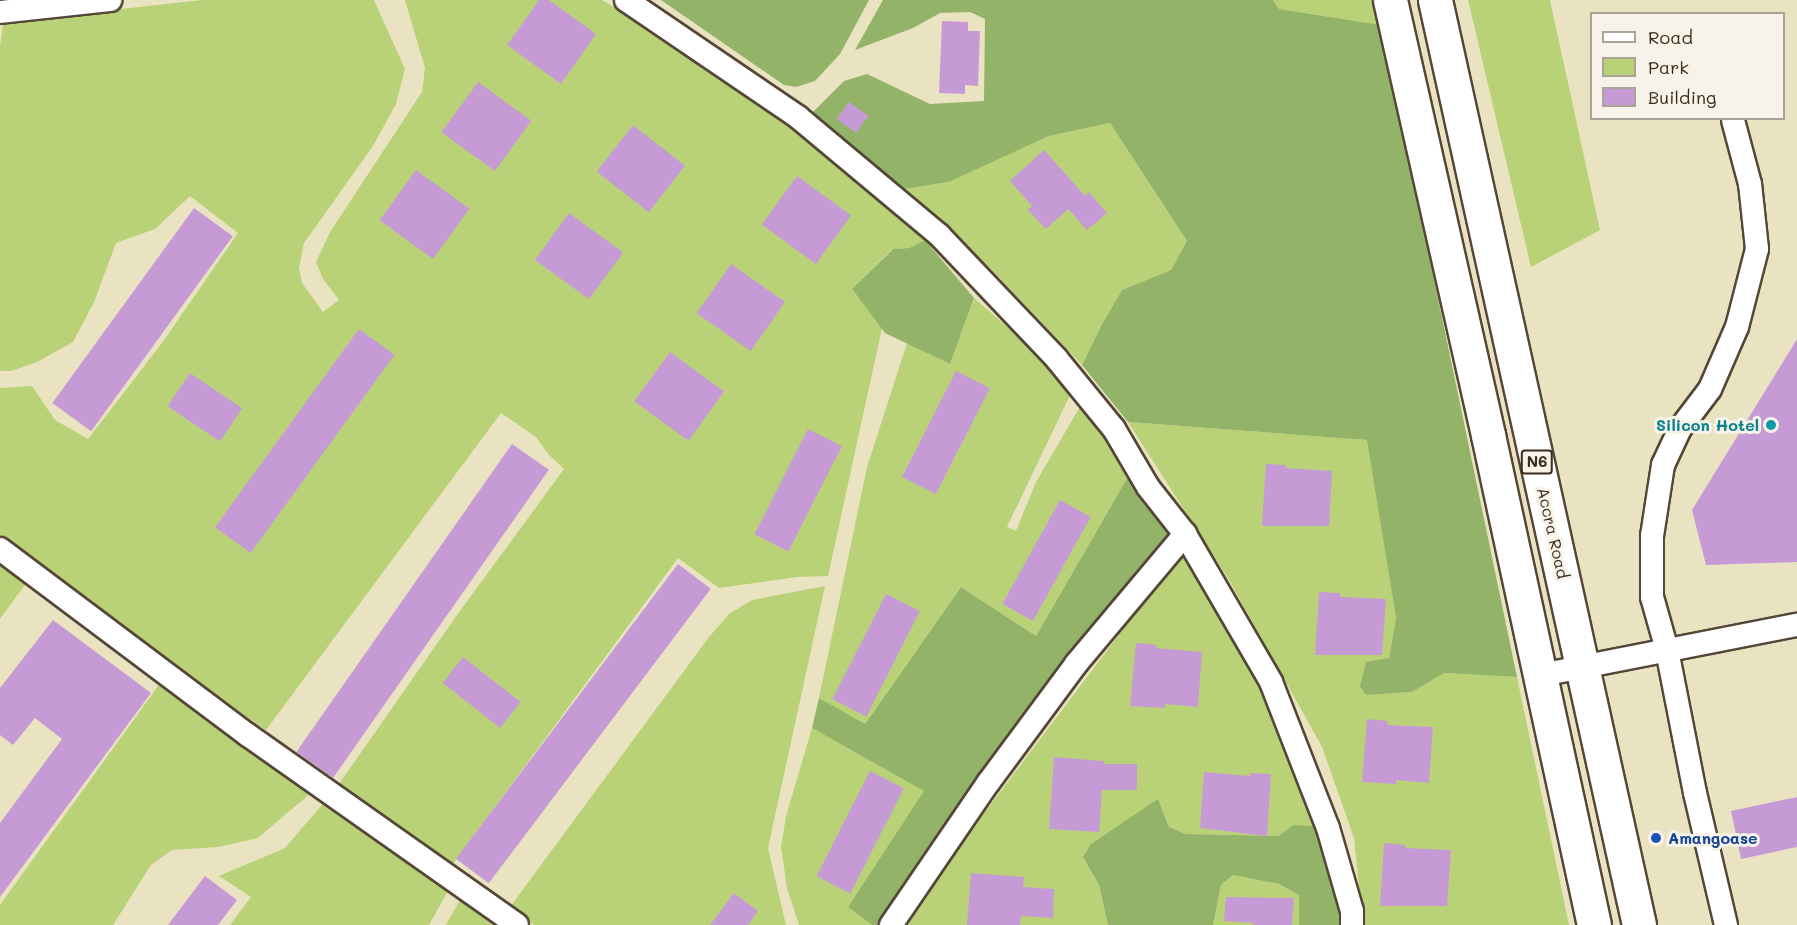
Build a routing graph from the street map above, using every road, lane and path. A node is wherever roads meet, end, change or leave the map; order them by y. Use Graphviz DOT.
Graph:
graph roads {
  1 [pos="110,0"];
  2 [pos="626,0"];
  3 [pos="1389,0"];
  4 [pos="1435,0"];
  5 [pos="0,12"];
  6 [pos="1733,120"];
  7 [pos="1185,534"];
  8 [pos="0,549"];
  9 [pos="1797,625"];
  10 [pos="1667,650"];
  11 [pos="1583,666"];
  12 [pos="1541,675"];
  13 [pos="517,925"];
  14 [pos="891,925"];
  15 [pos="1352,925"];
  16 [pos="1594,925"];
  17 [pos="1640,925"];
  18 [pos="1726,925"];
  1 -- 5 [label="street"];
  2 -- 7 [label="street"];
  3 -- 12 [label="highway, N6"];
  4 -- 11 [label="highway, Accra Road / N6"];
  6 -- 10 [label="street"];
  7 -- 14 [label="street"];
  7 -- 15 [label="street"];
  8 -- 13 [label="street"];
  9 -- 10 [label="street"];
  10 -- 11 [label="street"];
  10 -- 18 [label="street"];
  11 -- 12 [label="street"];
  11 -- 17 [label="highway, Accra Road / N6"];
  12 -- 16 [label="highway, N6"];
}
